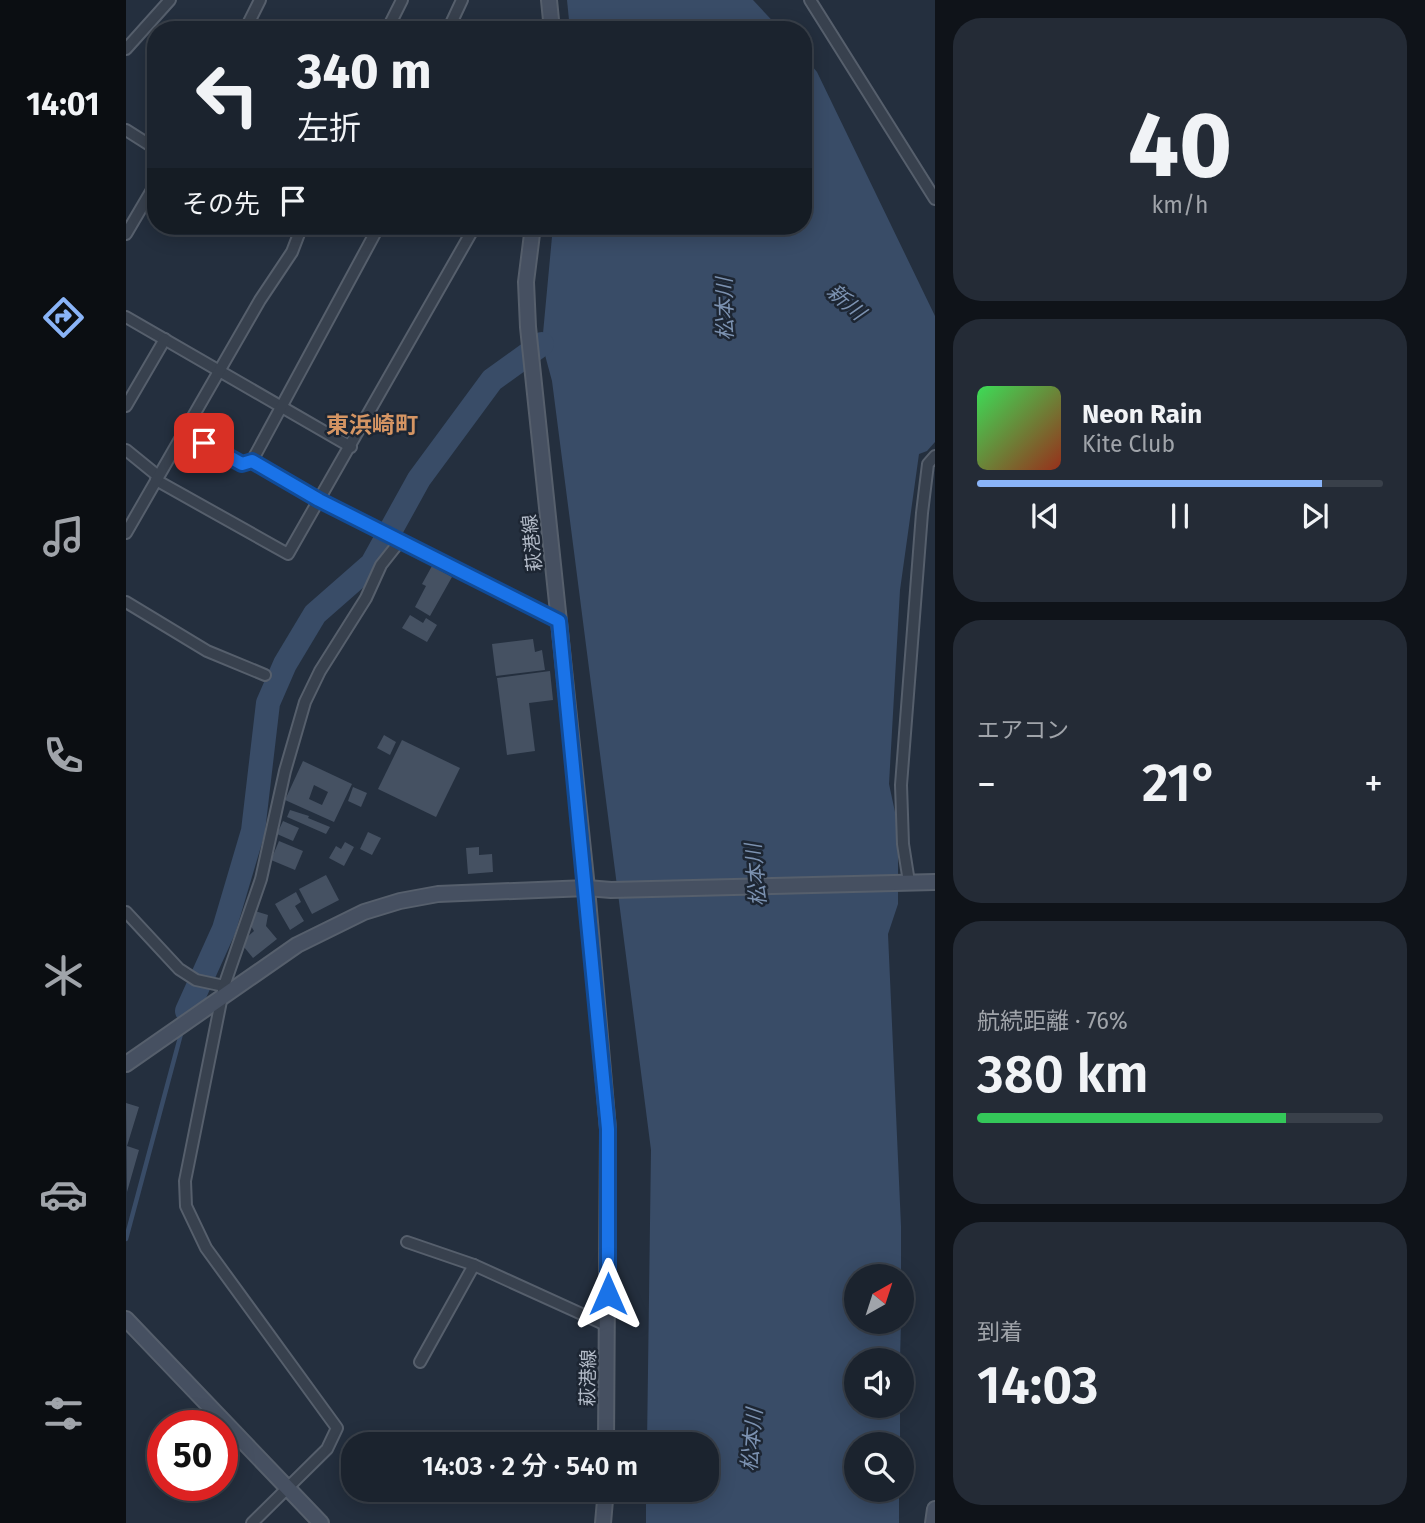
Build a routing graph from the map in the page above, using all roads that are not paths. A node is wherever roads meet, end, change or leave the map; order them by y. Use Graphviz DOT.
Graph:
graph roads {
  1 [pos="170,0"];
  2 [pos="260,0"];
  3 [pos="402,0"];
  4 [pos="463,0"];
  5 [pos="550,0"];
  6 [pos="810,0"];
  7 [pos="151,21"];
  8 [pos="249,21"];
  9 [pos="392,21"];
  10 [pos="452,21"];
  11 [pos="551,21"];
  12 [pos="147,26"];
  13 [pos="126,49"];
  14 [pos="126,130"];
  15 [pos="147,143"];
  16 [pos="147,198"];
  17 [pos="935,199"];
  18 [pos="126,234"];
  19 [pos="299,235"];
  20 [pos="374,235"];
  21 [pos="470,235"];
  22 [pos="532,235"];
  23 [pos="126,317"];
  24 [pos="165,339"];
  25 [pos="219,370"];
  26 [pos="126,406"];
  27 [pos="281,406"];
  28 [pos="184,432"];
  29 [pos="351,447"];
  30 [pos="126,450"];
  31 [pos="935,456"];
  32 [pos="252,461"];
  33 [pos="157,478"];
  34 [pos="319,500"];
  35 [pos="126,533"];
  36 [pos="397,540"];
  37 [pos="126,602"];
  38 [pos="559,621"];
  39 [pos="265,675"];
  40 [pos="905,882"];
  41 [pos="935,882"];
  42 [pos="586,888"];
  43 [pos="126,912"];
  44 [pos="223,992"];
  45 [pos="126,1064"];
  46 [pos="407,1242"];
  47 [pos="474,1265"];
  48 [pos="126,1319"];
  49 [pos="608,1326"];
  50 [pos="420,1363"];
  51 [pos="606,1432"];
  52 [pos="286,1487"];
  53 [pos="605,1502"];
  54 [pos="935,1508"];
  55 [pos="252,1523"];
  56 [pos="321,1523"];
  57 [pos="603,1523"];
  58 [pos="933,1523"];
  1 -- 7 [label="street"];
  2 -- 8 [label="street"];
  3 -- 9 [label="street"];
  4 -- 10 [label="street"];
  5 -- 11 [label="main road"];
  6 -- 17 [label="street"];
  12 -- 13 [label="street"];
  14 -- 15 [label="street"];
  16 -- 18 [label="street"];
  19 -- 25 [label="street"];
  20 -- 27 [label="street"];
  21 -- 29 [label="street"];
  22 -- 38 [label="main road, 萩港線"];
  23 -- 24 [label="street"];
  24 -- 25 [label="street"];
  24 -- 26 [label="street"];
  25 -- 27 [label="street"];
  25 -- 28 [label="street"];
  27 -- 29 [label="street"];
  27 -- 32 [label="street"];
  28 -- 32 [label="street"];
  28 -- 33 [label="street"];
  29 -- 34 [label="street"];
  30 -- 33 [label="street"];
  31 -- 40 [label="street"];
  32 -- 34 [label="street"];
  33 -- 34 [label="street"];
  33 -- 35 [label="street"];
  34 -- 36 [label="street"];
  36 -- 38 [label="street"];
  36 -- 44 [label="street"];
  37 -- 39 [label="street"];
  38 -- 42 [label="main road, 萩港線"];
  40 -- 41 [label="main road"];
  40 -- 42 [label="main road"];
  42 -- 44 [label="main road"];
  42 -- 49 [label="main road, 萩港線"];
  43 -- 44 [label="street"];
  44 -- 45 [label="main road"];
  44 -- 52 [label="street"];
  46 -- 47 [label="street"];
  47 -- 49 [label="street"];
  47 -- 50 [label="street"];
  48 -- 52 [label="main road"];
  49 -- 51 [label="main road, 萩港線"];
  52 -- 55 [label="street"];
  52 -- 56 [label="main road"];
  53 -- 57 [label="main road"];
  54 -- 58 [label="main road"];
}
